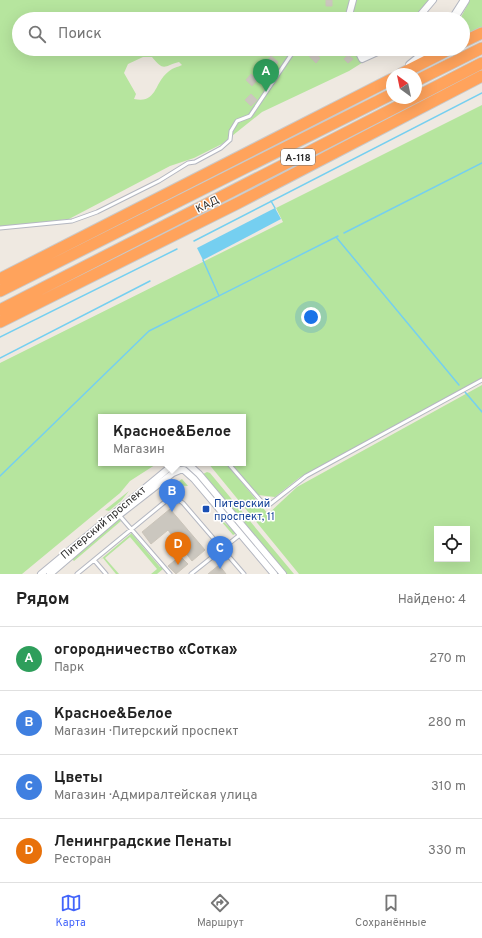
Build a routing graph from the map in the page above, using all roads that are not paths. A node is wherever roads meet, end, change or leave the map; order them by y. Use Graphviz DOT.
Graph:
graph roads {
  1 [pos="353,0"];
  2 [pos="433,0"];
  3 [pos="464,0"];
  4 [pos="350,12"];
  5 [pos="423,12"];
  6 [pos="457,12"];
  7 [pos="482,33"];
  8 [pos="470,39"];
  9 [pos="482,48"];
  10 [pos="470,54"];
  11 [pos="290,56"];
  12 [pos="360,56"];
  13 [pos="369,56"];
  14 [pos="422,56"];
  15 [pos="436,56"];
  16 [pos="466,56"];
  17 [pos="482,63"];
  18 [pos="406,68"];
  19 [pos="413,68"];
  20 [pos="482,76"];
  21 [pos="422,78"];
  22 [pos="386,81"];
  23 [pos="422,93"];
  24 [pos="386,97"];
  25 [pos="401,104"];
  26 [pos="280,180"];
  27 [pos="183,217"];
  28 [pos="0,228"];
  29 [pos="48,266"];
  30 [pos="0,280"];
  31 [pos="0,286"];
  32 [pos="0,291"];
  33 [pos="0,310"];
  34 [pos="0,322"];
  35 [pos="482,380"];
  36 [pos="174,466"];
  37 [pos="187,466"];
  38 [pos="191,466"];
  39 [pos="231,466"];
  40 [pos="184,470"];
  41 [pos="117,513"];
  42 [pos="131,528"];
  43 [pos="243,532"];
  44 [pos="222,549"];
  45 [pos="94,560"];
  46 [pos="41,574"];
  47 [pos="50,574"];
  48 [pos="77,574"];
  49 [pos="106,574"];
  50 [pos="170,574"];
  51 [pos="191,574"];
  52 [pos="244,574"];
  53 [pos="274,574"];
  54 [pos="283,574"];
  1 -- 4 [label="street"];
  2 -- 5 [label="street"];
  3 -- 6 [label="main road"];
  7 -- 8 [label="highway"];
  9 -- 10 [label="highway"];
  11 -- 28 [label="lane"];
  12 -- 13 [label="street"];
  14 -- 18 [label="main road"];
  15 -- 19 [label="highway"];
  16 -- 21 [label="highway"];
  17 -- 23 [label="highway, КАД / А-118"];
  20 -- 26 [label="highway"];
  22 -- 30 [label="highway"];
  24 -- 29 [label="highway, КАД / А-118"];
  25 -- 27 [label="highway, КАД / А-118"];
  26 -- 27 [label="highway"];
  26 -- 34 [label="highway"];
  27 -- 33 [label="highway, КАД / А-118"];
  29 -- 31 [label="highway"];
  29 -- 32 [label="highway, КАД / А-118"];
  35 -- 39 [label="lane"];
  36 -- 41 [label="street, Питерский проспект"];
  37 -- 40 [label="lane"];
  38 -- 43 [label="street"];
  40 -- 41 [label="street, Питерский проспект"];
  40 -- 43 [label="street"];
  41 -- 42 [label="lane"];
  41 -- 46 [label="street, Питерский проспект"];
  41 -- 47 [label="street, Питерский проспект"];
  42 -- 44 [label="lane"];
  42 -- 45 [label="lane"];
  42 -- 50 [label="lane"];
  43 -- 44 [label="lane"];
  43 -- 53 [label="street"];
  43 -- 54 [label="street"];
  44 -- 51 [label="lane"];
  44 -- 52 [label="lane"];
  45 -- 48 [label="lane"];
  45 -- 49 [label="lane"];
}
